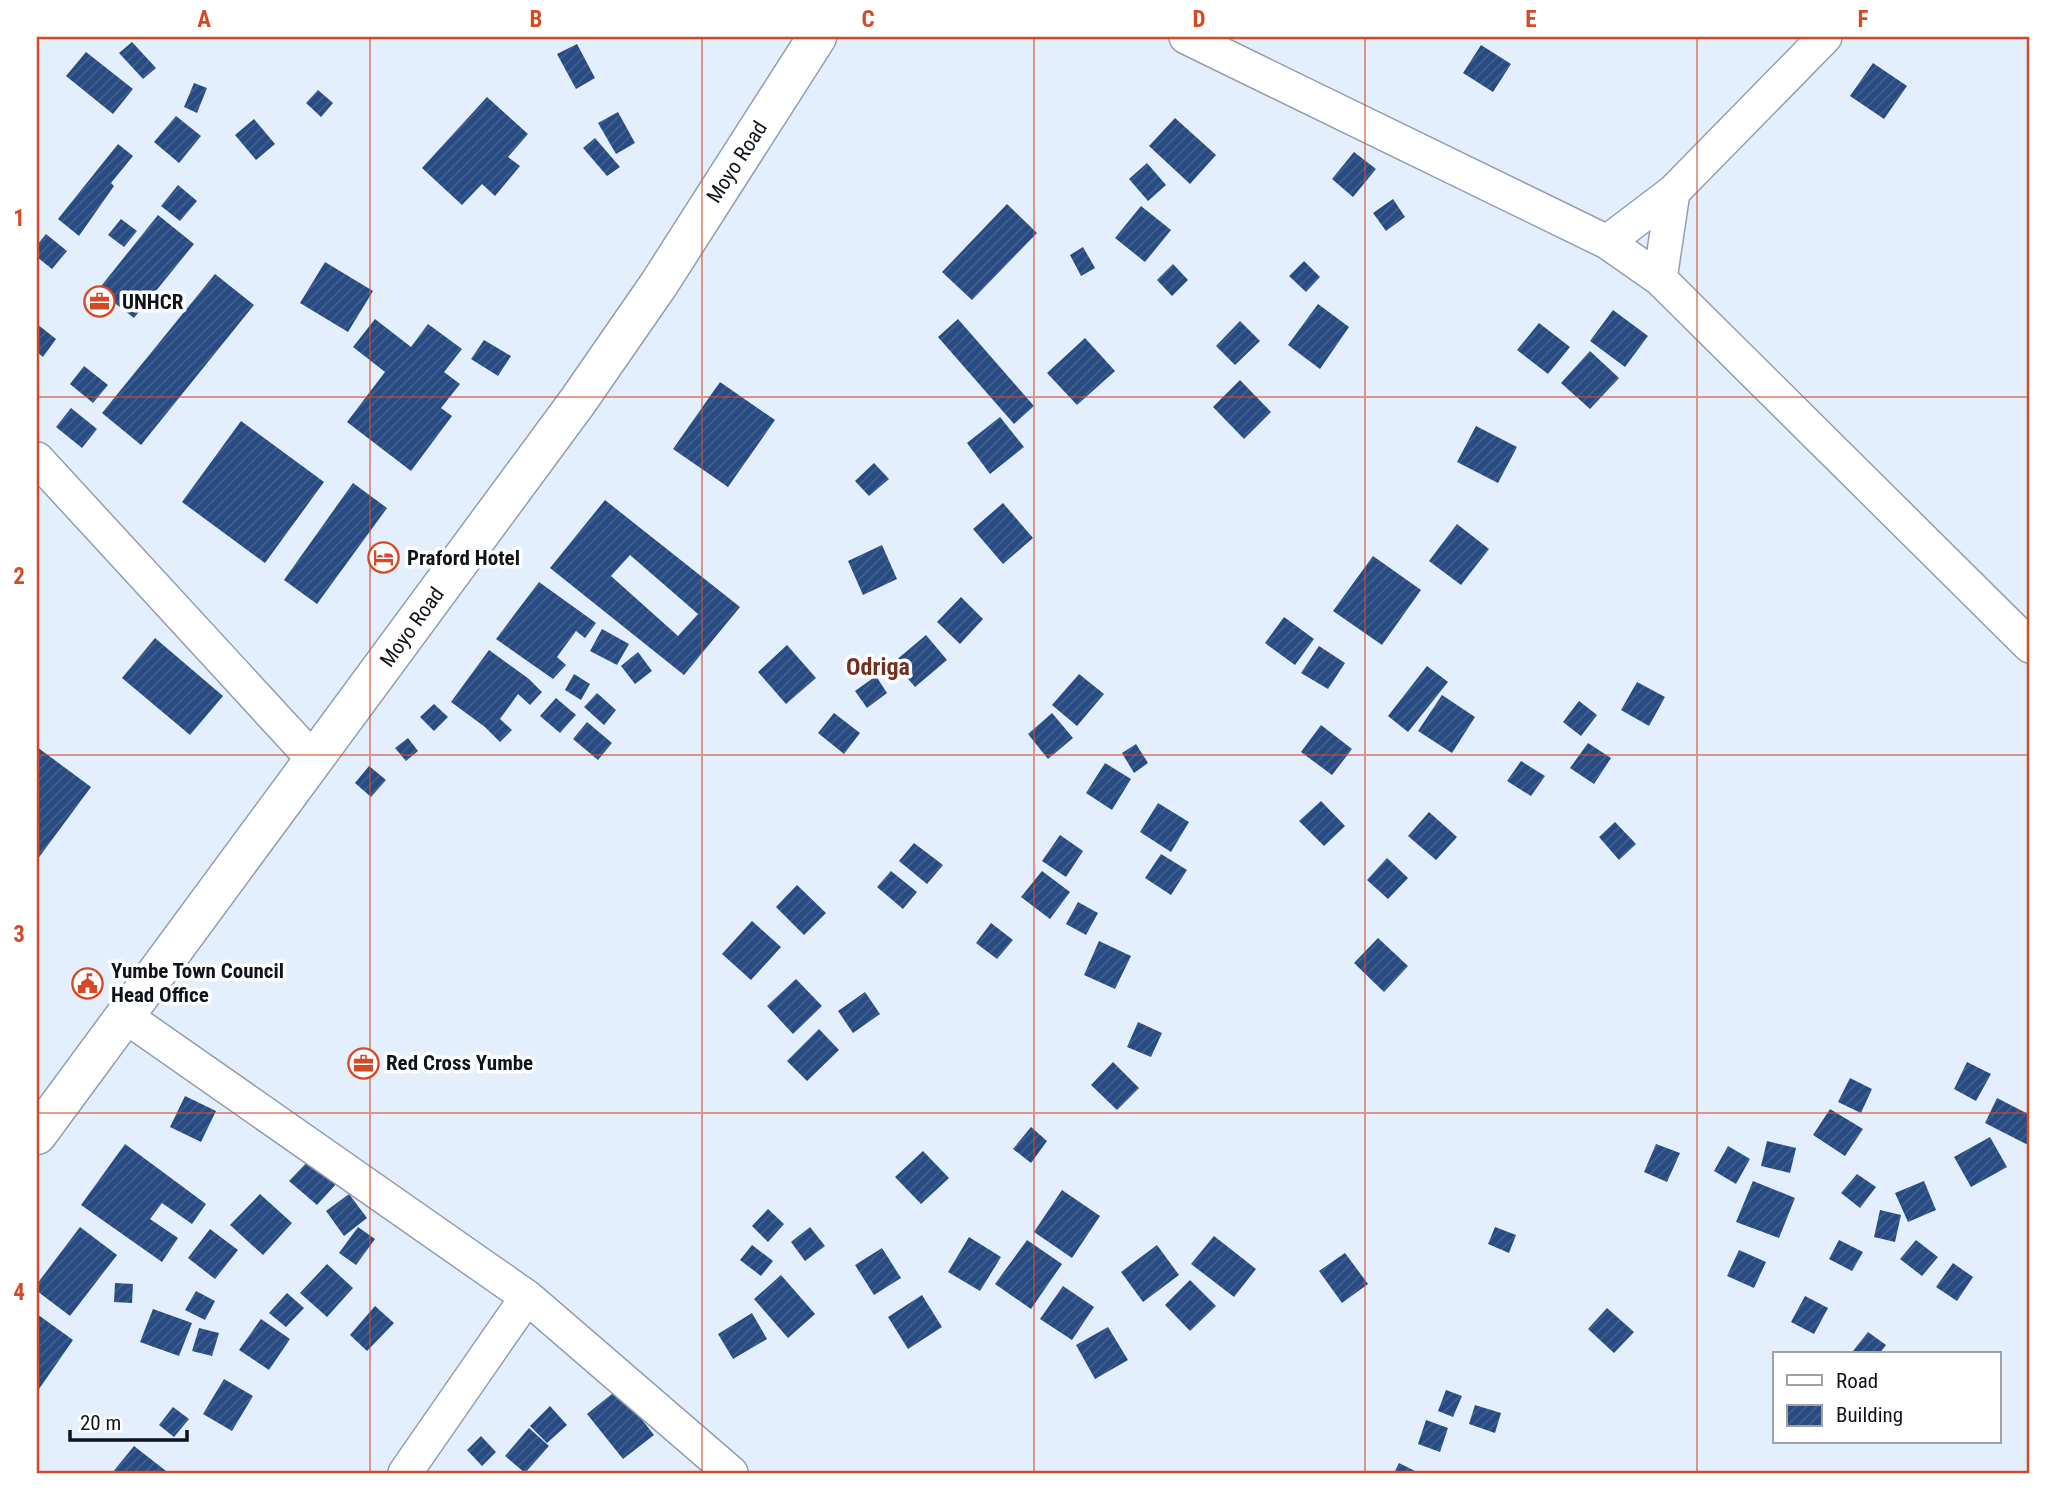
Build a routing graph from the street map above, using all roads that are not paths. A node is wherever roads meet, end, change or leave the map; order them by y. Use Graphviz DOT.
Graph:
graph roads {
  1 [pos="817,37"];
  2 [pos="1186,37"];
  3 [pos="1825,37"];
  4 [pos="1674,192"];
  5 [pos="1607,242"];
  6 [pos="1660,279"];
  7 [pos="37,459"];
  8 [pos="2030,646"];
  9 [pos="314,760"];
  10 [pos="125,1016"];
  11 [pos="37,1135"];
  12 [pos="527,1297"];
  13 [pos="405,1473"];
  14 [pos="730,1473"];
  1 -- 9 [label="main road, Moyo Road"];
  2 -- 5 [label="street"];
  3 -- 4 [label="street"];
  4 -- 5 [label="street"];
  4 -- 6 [label="street"];
  5 -- 6 [label="street"];
  6 -- 8 [label="street"];
  7 -- 9 [label="street"];
  9 -- 10 [label="main road, Moyo Road"];
  10 -- 11 [label="main road, Moyo Road"];
  10 -- 12 [label="street"];
  12 -- 13 [label="street"];
  12 -- 14 [label="street"];
}
